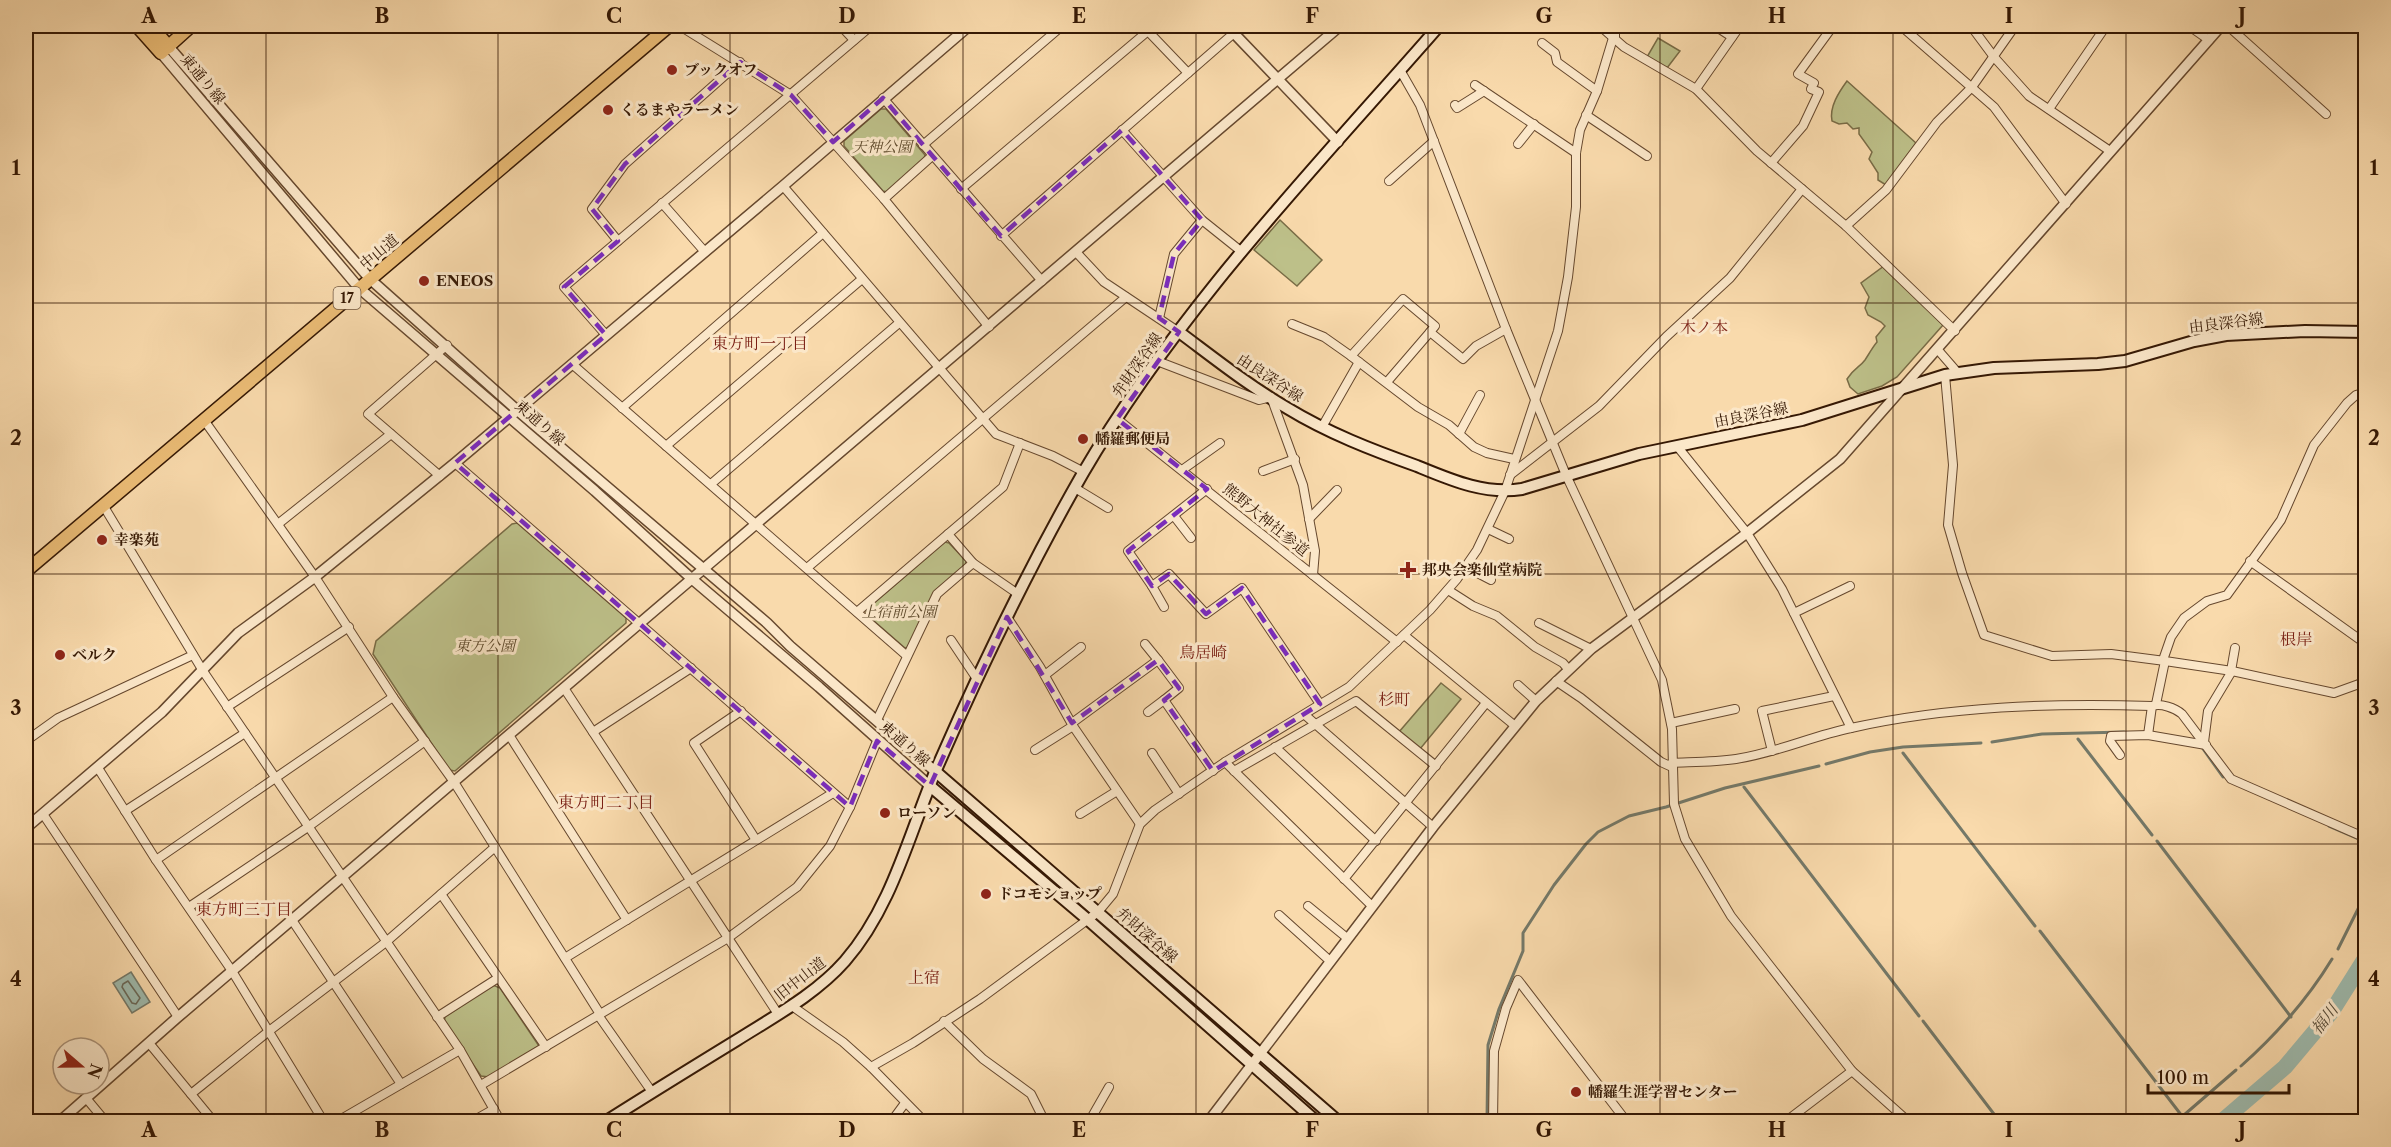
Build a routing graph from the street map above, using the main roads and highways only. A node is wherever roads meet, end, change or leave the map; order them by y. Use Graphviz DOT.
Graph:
graph roads {
  1 [pos="137,26"];
  2 [pos="151,26"];
  3 [pos="191,26"];
  4 [pos="669,26"];
  5 [pos="1440,26"];
  6 [pos="165,50"];
  7 [pos="1179,332"];
  8 [pos="2366,332"];
  9 [pos="26,571"];
  10 [pos="936,772"];
  11 [pos="930,786"];
  12 [pos="605,1122"];
  13 [pos="1317,1122"];
  14 [pos="1339,1122"];
  1 -- 6 [label="main road"];
  2 -- 6 [label="main road"];
  3 -- 6 [label="main road"];
  4 -- 9 [label="main road, 中山道 / 17"];
  5 -- 7 [label="main road, 弁財深谷線"];
  7 -- 8 [label="main road, 由良深谷線"];
  7 -- 10 [label="main road, 弁財深谷線"];
  10 -- 11 [label="main road, 弁財深谷線"];
  10 -- 14 [label="main road, 弁財深谷線"];
  11 -- 12 [label="main road, 旧中山道"];
  11 -- 13 [label="main road, 弁財深谷線"];
}
